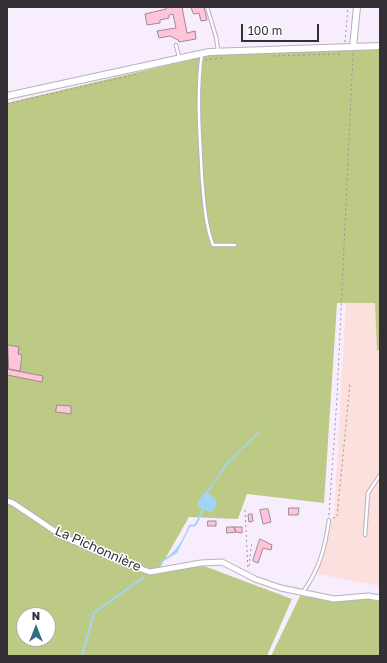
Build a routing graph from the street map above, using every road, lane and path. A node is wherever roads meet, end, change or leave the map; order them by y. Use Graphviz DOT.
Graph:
graph roads {
  1 [pos="207,7"];
  2 [pos="348,7"];
  3 [pos="357,7"];
  4 [pos="176,45"];
  5 [pos="380,46"];
  6 [pos="345,47"];
  7 [pos="353,47"];
  8 [pos="218,51"];
  9 [pos="202,53"];
  10 [pos="266,56"];
  11 [pos="179,57"];
  12 [pos="227,57"];
  13 [pos="201,61"];
  14 [pos="143,73"];
  15 [pos="7,96"];
  16 [pos="7,104"];
  17 [pos="235,245"];
  18 [pos="350,384"];
  19 [pos="380,475"];
  20 [pos="7,501"];
  21 [pos="245,510"];
  22 [pos="329,520"];
  23 [pos="366,536"];
  24 [pos="252,541"];
  25 [pos="247,571"];
  26 [pos="303,592"];
  27 [pos="380,598"];
  1 -- 8 [label="lane"];
  2 -- 6 [label="path"];
  3 -- 7 [label="street"];
  4 -- 11 [label="lane"];
  5 -- 7 [label="street"];
  6 -- 7 [label="street"];
  6 -- 8 [label="street"];
  6 -- 10 [label="path"];
  7 -- 22 [label="path"];
  8 -- 9 [label="street"];
  9 -- 11 [label="street"];
  9 -- 13 [label="lane"];
  11 -- 15 [label="street"];
  12 -- 13 [label="path"];
  13 -- 17 [label="lane"];
  14 -- 16 [label="path"];
  18 -- 22 [label="path"];
  19 -- 23 [label="lane"];
  20 -- 25 [label="street, La Pichonnière"];
  21 -- 25 [label="path"];
  22 -- 26 [label="lane"];
  24 -- 25 [label="path"];
  25 -- 26 [label="street, La Pichonnière"];
  26 -- 27 [label="street, La Pichonnière"];
}
